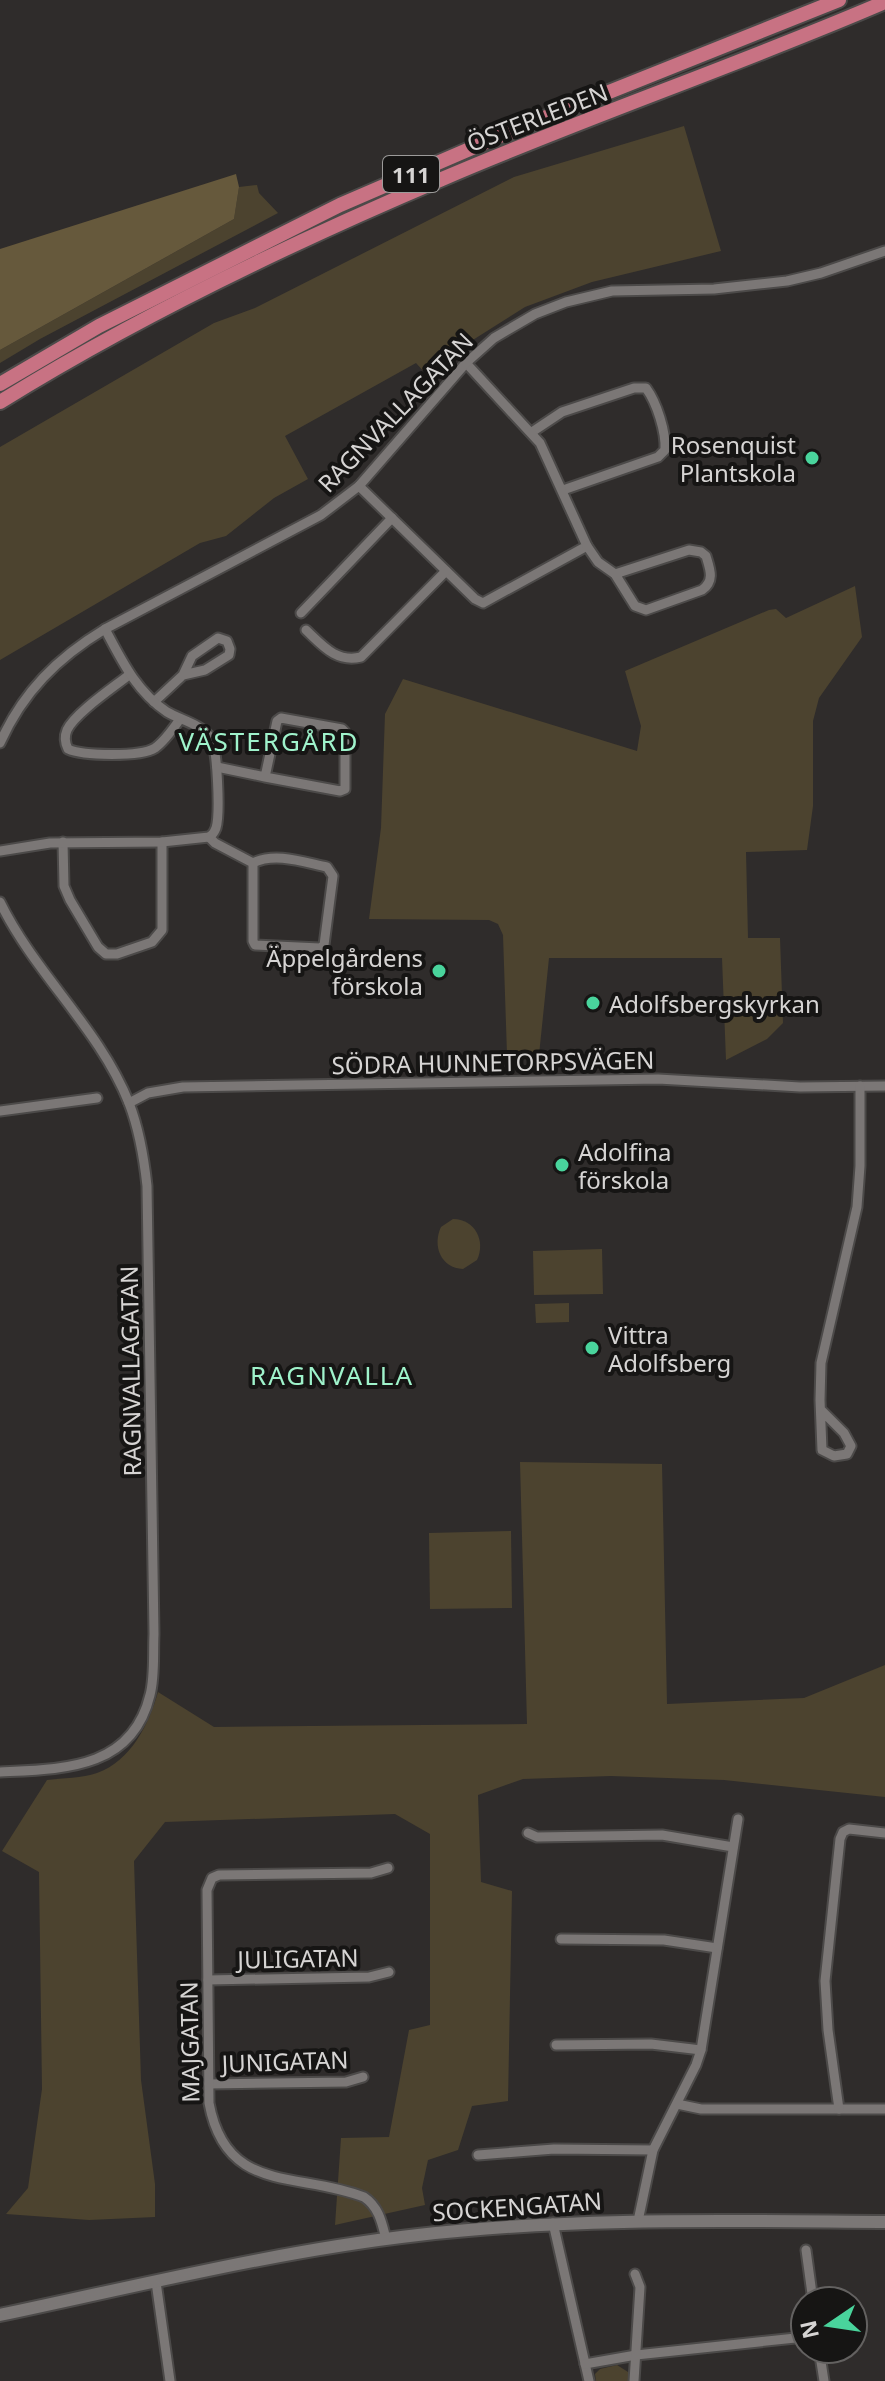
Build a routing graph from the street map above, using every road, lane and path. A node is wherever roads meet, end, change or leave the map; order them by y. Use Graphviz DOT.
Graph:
graph roads {
  1 [pos="839,0"];
  2 [pos="885,2"];
  3 [pos="885,251"];
  4 [pos="466,363"];
  5 [pos="0,384"];
  6 [pos="0,402"];
  7 [pos="532,432"];
  8 [pos="359,486"];
  9 [pos="563,490"];
  10 [pos="392,518"];
  11 [pos="587,546"];
  12 [pos="446,571"];
  13 [pos="615,574"];
  14 [pos="301,613"];
  15 [pos="105,629"];
  16 [pos="306,630"];
  17 [pos="129,675"];
  18 [pos="183,675"];
  19 [pos="154,702"];
  20 [pos="180,719"];
  21 [pos="0,743"];
  22 [pos="217,767"];
  23 [pos="265,777"];
  24 [pos="209,837"];
  25 [pos="63,842"];
  26 [pos="162,842"];
  27 [pos="0,851"];
  28 [pos="253,863"];
  29 [pos="0,902"];
  30 [pos="860,1086"];
  31 [pos="885,1086"];
  32 [pos="97,1098"];
  33 [pos="129,1103"];
  34 [pos="0,1111"];
  35 [pos="821,1410"];
  36 [pos="0,1772"];
  37 [pos="738,1819"];
  38 [pos="528,1833"];
  39 [pos="885,1833"];
  40 [pos="733,1847"];
  41 [pos="388,1868"];
  42 [pos="561,1939"];
  43 [pos="717,1948"];
  44 [pos="389,1972"];
  45 [pos="208,1980"];
  46 [pos="556,2045"];
  47 [pos="701,2050"];
  48 [pos="363,2077"];
  49 [pos="209,2084"];
  50 [pos="677,2104"];
  51 [pos="839,2109"];
  52 [pos="885,2109"];
  53 [pos="653,2150"];
  54 [pos="478,2155"];
  55 [pos="638,2221"];
  56 [pos="885,2222"];
  57 [pos="553,2223"];
  58 [pos="386,2239"];
  59 [pos="806,2250"];
  60 [pos="635,2274"];
  61 [pos="156,2282"];
  62 [pos="811,2285"];
  63 [pos="0,2315"];
  64 [pos="789,2339"];
  65 [pos="636,2355"];
  66 [pos="585,2364"];
  67 [pos="170,2381"];
  68 [pos="589,2381"];
  69 [pos="634,2381"];
  1 -- 5 [label="main road, ÖSTERLEDEN / 111"];
  2 -- 6 [label="main road, ÖSTERLEDEN / 111"];
  3 -- 4 [label="street, RAGNVALLAGATAN"];
  4 -- 7 [label="street"];
  4 -- 8 [label="street, RAGNVALLAGATAN"];
  7 -- 9 [label="street"];
  7 -- 9 [label="street"];
  8 -- 10 [label="street"];
  8 -- 15 [label="street, RAGNVALLAGATAN"];
  9 -- 11 [label="street"];
  10 -- 12 [label="street"];
  10 -- 14 [label="street"];
  11 -- 12 [label="street"];
  11 -- 13 [label="street"];
  12 -- 16 [label="street"];
  13 -- 13 [label="street"];
  15 -- 17 [label="street"];
  15 -- 21 [label="street, RAGNVALLAGATAN"];
  17 -- 19 [label="street"];
  17 -- 20 [label="street"];
  18 -- 18 [label="street"];
  18 -- 19 [label="street"];
  19 -- 20 [label="street"];
  20 -- 22 [label="street"];
  22 -- 23 [label="street"];
  22 -- 24 [label="street"];
  23 -- 23 [label="street"];
  24 -- 26 [label="street"];
  24 -- 28 [label="street"];
  25 -- 26 [label="street"];
  25 -- 26 [label="street"];
  25 -- 27 [label="street"];
  28 -- 28 [label="street"];
  29 -- 33 [label="street, RAGNVALLAGATAN"];
  30 -- 31 [label="street, SÖDRA HUNNETORPSVÄGEN"];
  30 -- 33 [label="street, SÖDRA HUNNETORPSVÄGEN"];
  30 -- 35 [label="street"];
  32 -- 34 [label="street"];
  33 -- 36 [label="street, RAGNVALLAGATAN"];
  35 -- 35 [label="street"];
  37 -- 40 [label="street"];
  38 -- 40 [label="street"];
  39 -- 51 [label="street"];
  40 -- 43 [label="street"];
  41 -- 45 [label="street, MAJGATAN"];
  42 -- 43 [label="street"];
  43 -- 47 [label="street"];
  44 -- 45 [label="street, JULIGATAN"];
  45 -- 49 [label="street, MAJGATAN"];
  46 -- 47 [label="street"];
  47 -- 50 [label="street"];
  48 -- 49 [label="street, JUNIGATAN"];
  49 -- 58 [label="street, MAJGATAN"];
  50 -- 51 [label="street"];
  50 -- 53 [label="street"];
  51 -- 52 [label="street"];
  53 -- 54 [label="street"];
  53 -- 55 [label="street"];
  55 -- 56 [label="street, SOCKENGATAN"];
  55 -- 57 [label="street, SOCKENGATAN"];
  57 -- 58 [label="street, SOCKENGATAN"];
  57 -- 66 [label="street"];
  58 -- 61 [label="street, SOCKENGATAN"];
  59 -- 62 [label="street"];
  60 -- 65 [label="street"];
  61 -- 63 [label="street, SOCKENGATAN"];
  61 -- 67 [label="street"];
  64 -- 65 [label="street"];
  65 -- 66 [label="street"];
  65 -- 69 [label="street"];
  66 -- 68 [label="street"];
}
